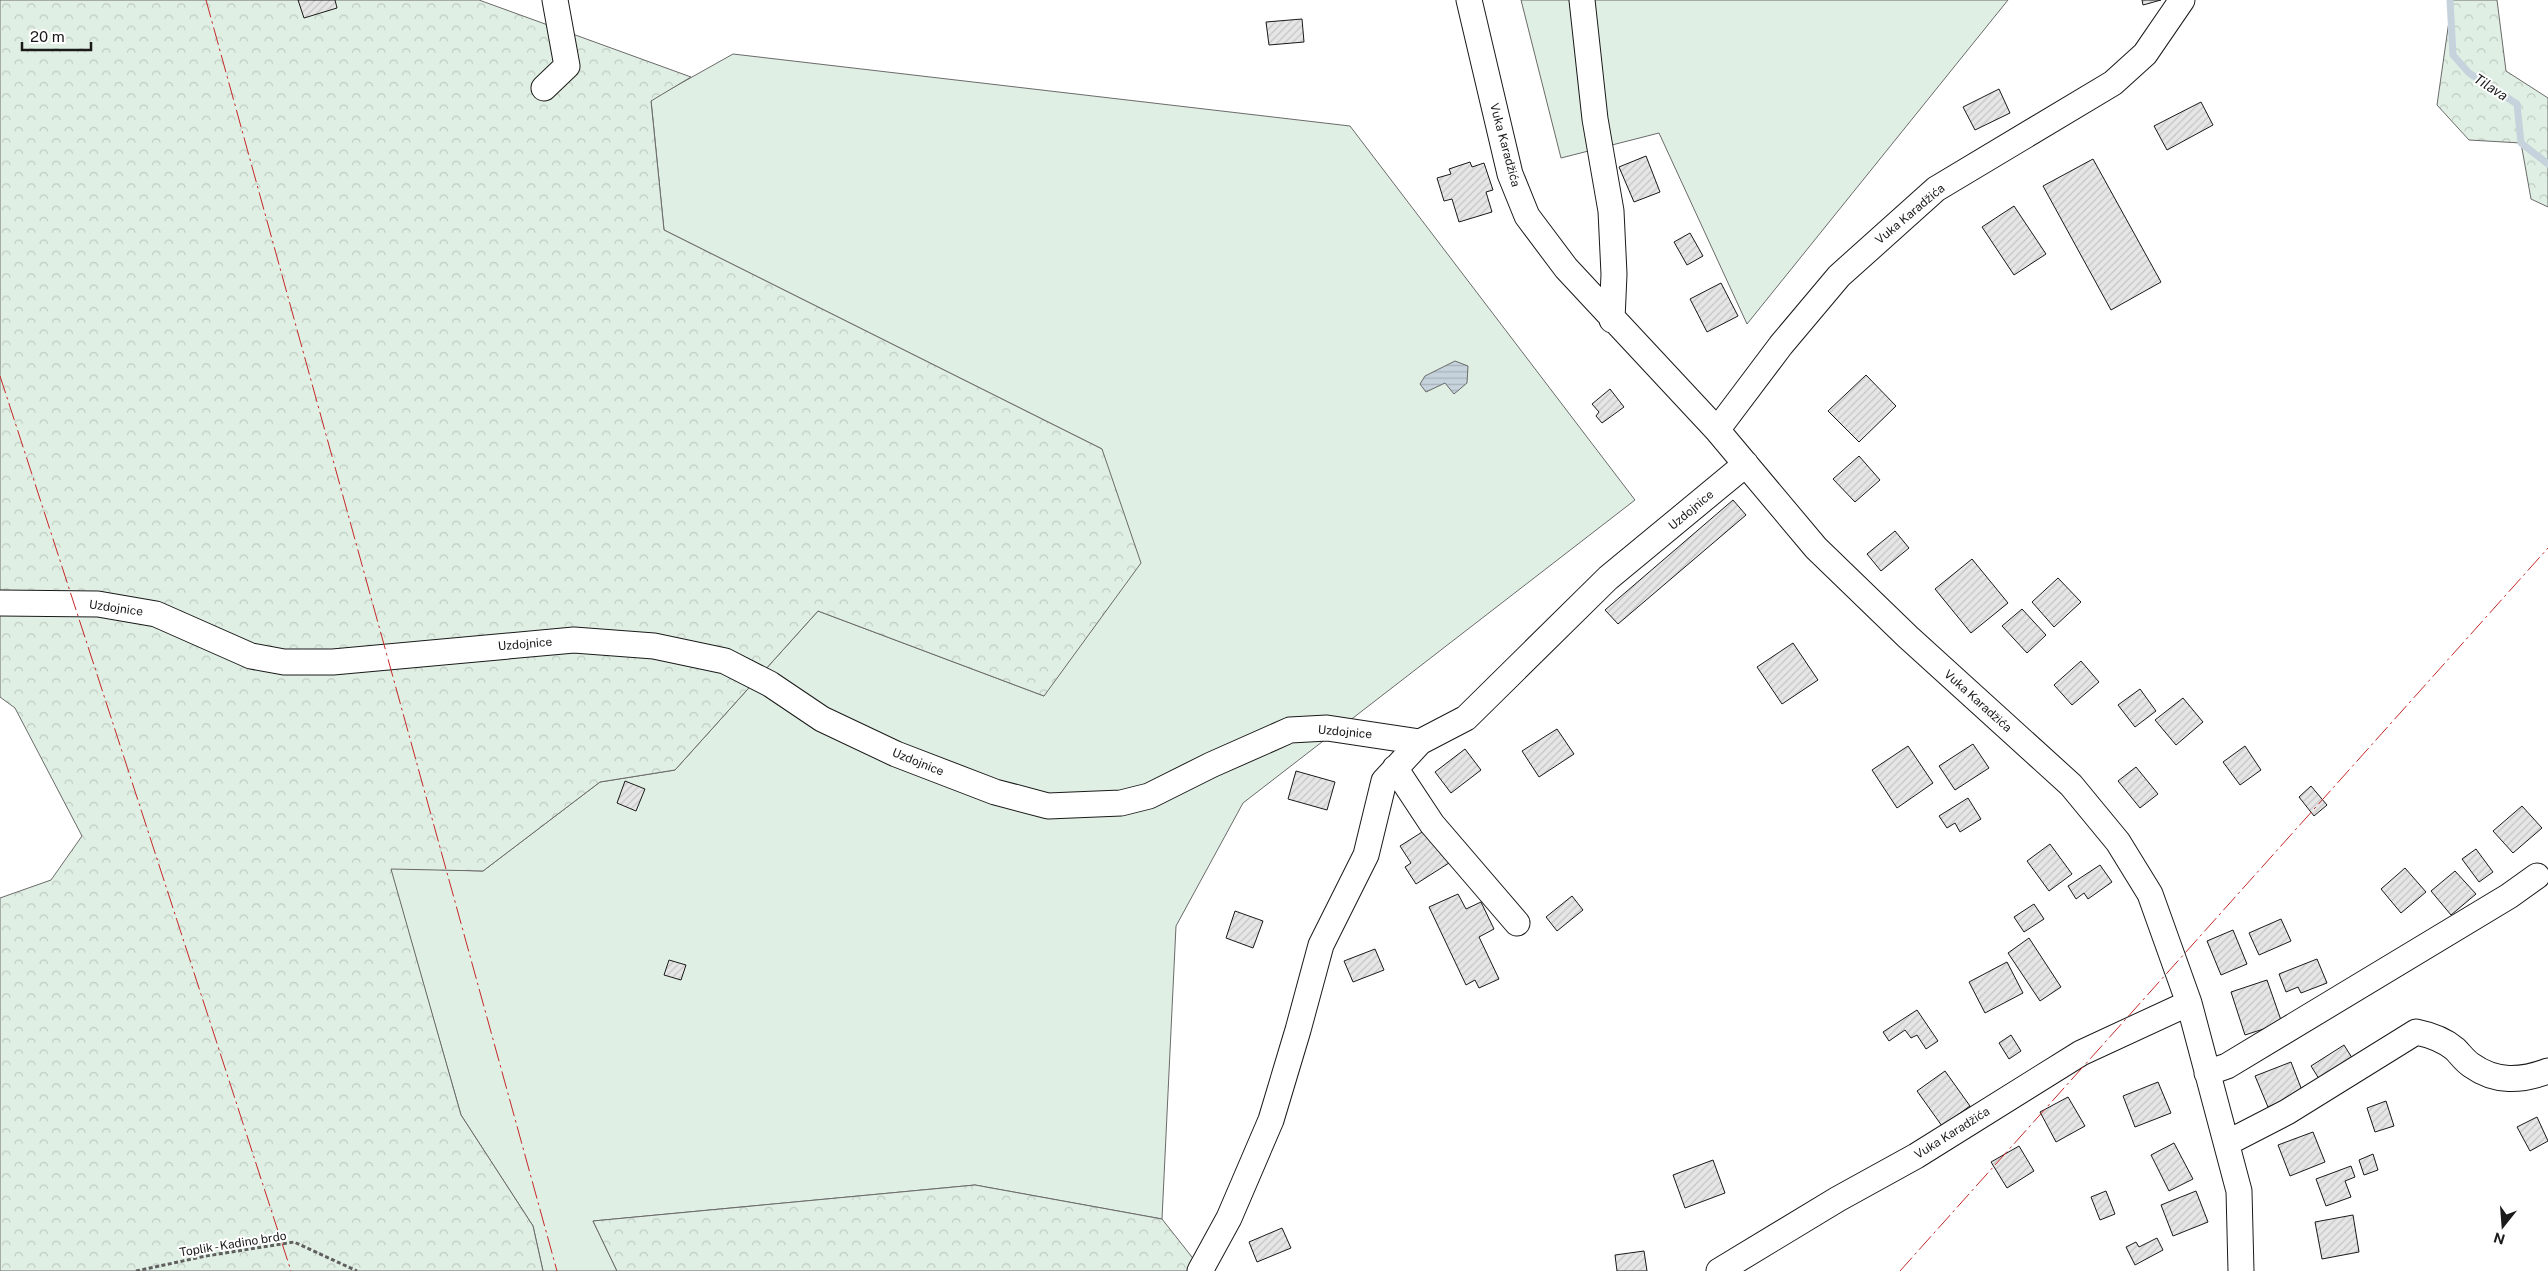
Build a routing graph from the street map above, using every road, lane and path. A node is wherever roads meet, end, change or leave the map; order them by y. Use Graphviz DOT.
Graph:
graph roads {
  1 [pos="555,0"];
  2 [pos="1469,0"];
  3 [pos="1582,0"];
  4 [pos="2182,0"];
  5 [pos="544,88"];
  6 [pos="1612,320"];
  7 [pos="1717,430"];
  8 [pos="1746,464"];
  9 [pos="0,603"];
  10 [pos="1420,742"];
  11 [pos="1395,768"];
  12 [pos="2537,876"];
  13 [pos="1517,923"];
  14 [pos="2189,1003"];
  15 [pos="2548,1071"];
  16 [pos="2207,1074"];
  17 [pos="2228,1143"];
  18 [pos="136,1271"];
  19 [pos="357,1271"];
  20 [pos="1200,1271"];
  21 [pos="1719,1271"];
  22 [pos="2241,1271"];
  1 -- 5 [label="street"];
  2 -- 6 [label="street, Vuka Karadžića"];
  3 -- 6 [label="street"];
  4 -- 7 [label="street, Vuka Karadžića"];
  6 -- 7 [label="street, Vuka Karadžića"];
  7 -- 8 [label="street, Vuka Karadžića"];
  8 -- 10 [label="street, Uzdojnice"];
  8 -- 14 [label="street, Vuka Karadžića"];
  9 -- 10 [label="street, Uzdojnice"];
  10 -- 11 [label="street"];
  11 -- 13 [label="street"];
  11 -- 20 [label="street"];
  12 -- 16 [label="street"];
  14 -- 16 [label="street, Vuka Karadžića"];
  14 -- 21 [label="street, Vuka Karadžića"];
  15 -- 17 [label="street"];
  16 -- 17 [label="street, Vuka Karadžića"];
  17 -- 22 [label="street, Vuka Karadžića"];
  18 -- 19 [label="path, Toplik - Kadino brdo"];
}
